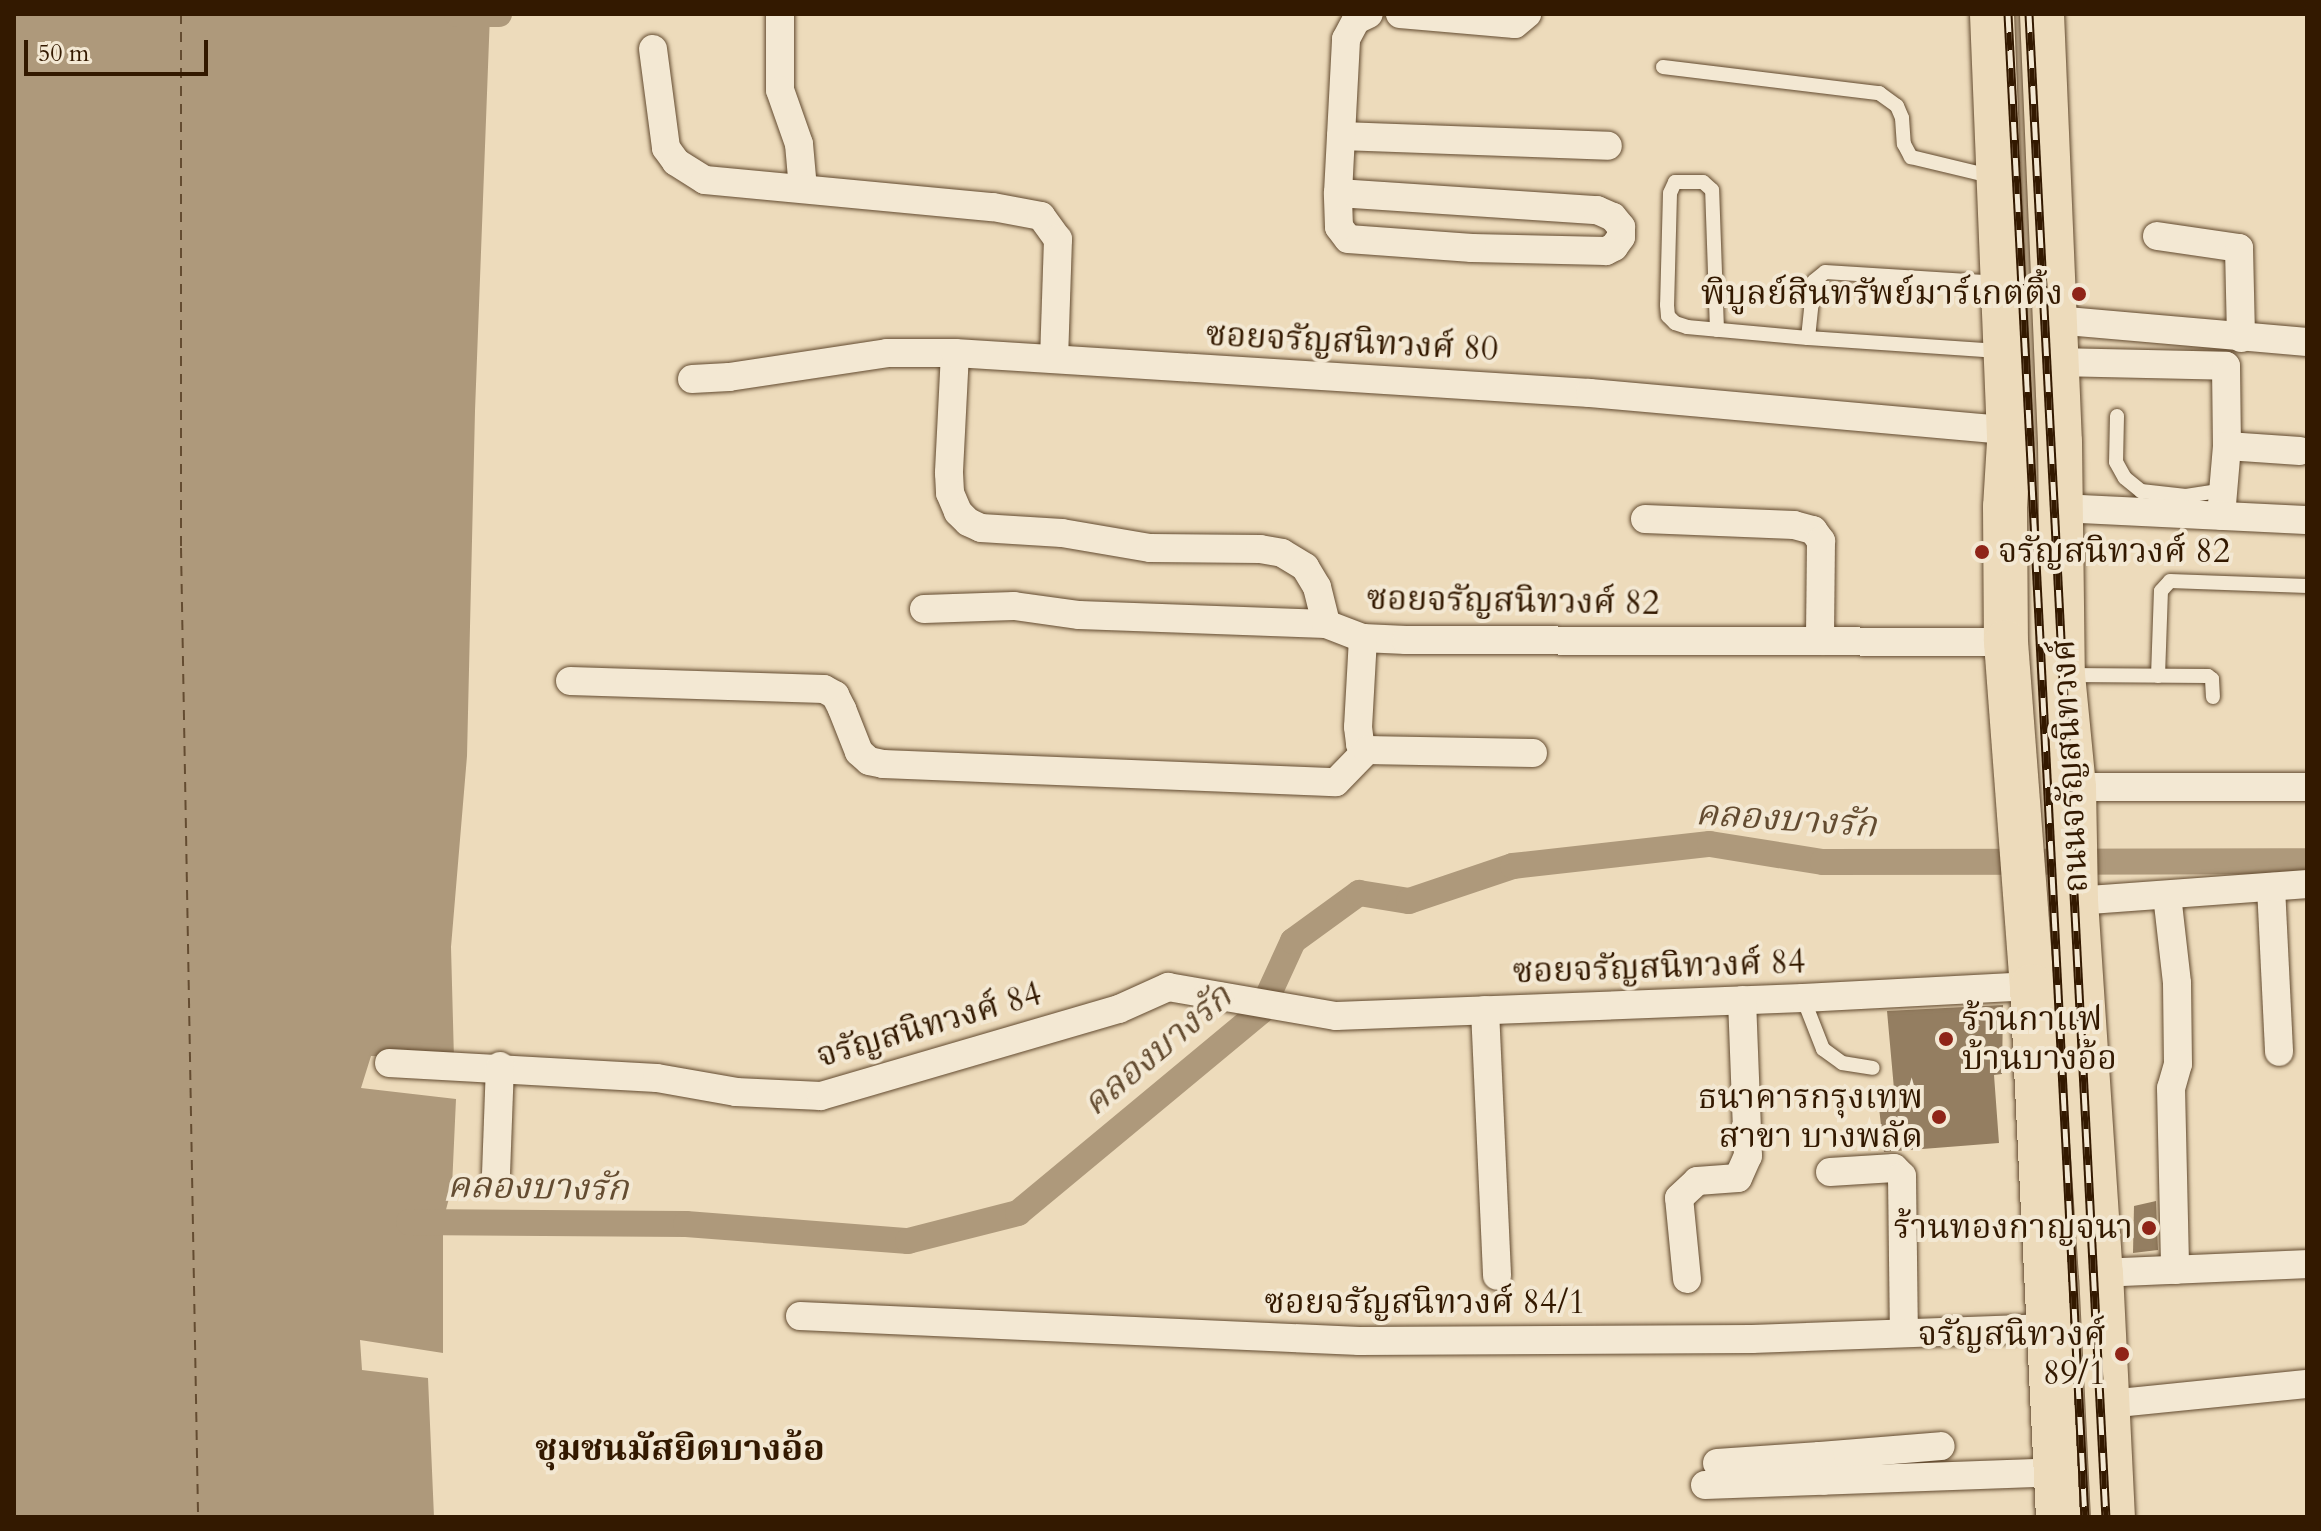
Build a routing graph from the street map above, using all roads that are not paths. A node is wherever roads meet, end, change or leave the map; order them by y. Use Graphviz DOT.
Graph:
graph roads {
  1 [pos="780,14"];
  2 [pos="1369,14"];
  3 [pos="1400,14"];
  4 [pos="1527,14"];
  5 [pos="1992,14"];
  6 [pos="2042,14"];
  7 [pos="653,49"];
  8 [pos="1663,67"];
  9 [pos="1341,136"];
  10 [pos="1608,146"];
  11 [pos="1999,178"];
  12 [pos="803,189"];
  13 [pos="1338,193"];
  14 [pos="2157,236"];
  15 [pos="2002,283"];
  16 [pos="1717,330"];
  17 [pos="1808,338"];
  18 [pos="2241,338"];
  19 [pos="2055,341"];
  20 [pos="2307,342"];
  21 [pos="2003,351"];
  22 [pos="955,353"];
  23 [pos="1054,358"];
  24 [pos="692,379"];
  25 [pos="2117,416"];
  26 [pos="2008,430"];
  27 [pos="2227,446"];
  28 [pos="2300,451"];
  29 [pos="2222,503"];
  30 [pos="2059,508"];
  31 [pos="1645,519"];
  32 [pos="2307,520"];
  33 [pos="2307,586"];
  34 [pos="924,609"];
  35 [pos="1326,624"];
  36 [pos="1363,638"];
  37 [pos="1820,641"];
  38 [pos="2006,642"];
  39 [pos="2063,675"];
  40 [pos="2158,676"];
  41 [pos="570,681"];
  42 [pos="2213,697"];
  43 [pos="1367,750"];
  44 [pos="1533,753"];
  45 [pos="2074,787"];
  46 [pos="2307,787"];
  47 [pos="2307,884"];
  48 [pos="2271,887"];
  49 [pos="2167,895"];
  50 [pos="2076,901"];
  51 [pos="2032,986"];
  52 [pos="1803,998"];
  53 [pos="1742,1000"];
  54 [pos="1288,1008"];
  55 [pos="1485,1010"];
  56 [pos="2279,1052"];
  57 [pos="389,1063"];
  58 [pos="500,1066"];
  59 [pos="1873,1068"];
  60 [pos="1830,1172"];
  61 [pos="496,1174"];
  62 [pos="2307,1264"];
  63 [pos="2175,1270"];
  64 [pos="2101,1273"];
  65 [pos="1497,1276"];
  66 [pos="1687,1279"];
  67 [pos="800,1316"];
  68 [pos="2050,1328"];
  69 [pos="1904,1333"];
  70 [pos="2307,1384"];
  71 [pos="2109,1404"];
  72 [pos="1941,1446"];
  73 [pos="1821,1468"];
  74 [pos="2056,1472"];
  75 [pos="1711,1474"];
  76 [pos="2058,1517"];
  77 [pos="2113,1517"];
  1 -- 12 [label="street"];
  2 -- 9 [label="street"];
  3 -- 4 [label="street"];
  5 -- 11 [label="main road, ถนนจรัญสนิทวงศ์"];
  6 -- 19 [label="main road, ถนนจรัญสนิทวงศ์"];
  7 -- 12 [label="street"];
  8 -- 11 [label="lane"];
  9 -- 10 [label="street"];
  9 -- 13 [label="street"];
  11 -- 15 [label="main road, ถนนจรัญสนิทวงศ์"];
  12 -- 23 [label="street"];
  13 -- 13 [label="street"];
  14 -- 18 [label="street"];
  15 -- 17 [label="lane"];
  15 -- 21 [label="main road, ถนนจรัญสนิทวงศ์"];
  16 -- 16 [label="lane"];
  16 -- 17 [label="lane"];
  17 -- 21 [label="lane"];
  18 -- 19 [label="street"];
  18 -- 20 [label="street"];
  19 -- 27 [label="street"];
  19 -- 30 [label="main road, ถนนจรัญสนิทวงศ์"];
  21 -- 26 [label="main road, ถนนจรัญสนิทวงศ์"];
  22 -- 23 [label="street, ซอยจรัญสนิทวงศ์ 80"];
  22 -- 24 [label="street, ซอยจรัญสนิทวงศ์ 80"];
  22 -- 35 [label="street"];
  23 -- 26 [label="street, ซอยจรัญสนิทวงศ์ 80"];
  25 -- 29 [label="lane"];
  26 -- 38 [label="main road, ถนนจรัญสนิทวงศ์"];
  27 -- 28 [label="street"];
  27 -- 29 [label="street"];
  29 -- 30 [label="street"];
  29 -- 32 [label="street"];
  30 -- 39 [label="main road, ถนนจรัญสนิทวงศ์"];
  31 -- 37 [label="street"];
  33 -- 40 [label="lane"];
  34 -- 35 [label="street, ซอยจรัญสนิทวงศ์ 82"];
  35 -- 36 [label="street, ซอยจรัญสนิทวงศ์ 82"];
  36 -- 37 [label="street, ซอยจรัญสนิทวงศ์ 82"];
  36 -- 43 [label="street"];
  37 -- 38 [label="street, ซอยจรัญสนิทวงศ์ 82"];
  38 -- 51 [label="main road, ถนนจรัญสนิทวงศ์"];
  39 -- 40 [label="lane"];
  39 -- 45 [label="main road, ถนนจรัญสนิทวงศ์"];
  40 -- 42 [label="lane"];
  41 -- 43 [label="street"];
  43 -- 44 [label="street"];
  45 -- 46 [label="street"];
  45 -- 50 [label="main road, ถนนจรัญสนิทวงศ์"];
  47 -- 48 [label="street"];
  48 -- 49 [label="street"];
  48 -- 56 [label="street"];
  49 -- 50 [label="street"];
  49 -- 63 [label="street"];
  50 -- 64 [label="main road, ถนนจรัญสนิทวงศ์"];
  51 -- 52 [label="street, ซอยจรัญสนิทวงศ์ 84"];
  51 -- 68 [label="main road, ถนนจรัญสนิทวงศ์"];
  52 -- 53 [label="street, ซอยจรัญสนิทวงศ์ 84"];
  52 -- 59 [label="lane"];
  53 -- 55 [label="street, ซอยจรัญสนิทวงศ์ 84"];
  53 -- 66 [label="street"];
  54 -- 55 [label="street, ซอยจรัญสนิทวงศ์ 84"];
  54 -- 58 [label="street, จรัญสนิทวงศ์ 84"];
  55 -- 65 [label="street"];
  57 -- 58 [label="street, จรัญสนิทวงศ์ 84"];
  58 -- 61 [label="street"];
  60 -- 69 [label="street"];
  62 -- 63 [label="street"];
  63 -- 64 [label="street"];
  64 -- 71 [label="main road, ถนนจรัญสนิทวงศ์"];
  67 -- 69 [label="street, ซอยจรัญสนิทวงศ์ 84/1"];
  68 -- 69 [label="street, ซอยจรัญสนิทวงศ์ 84/1"];
  68 -- 74 [label="main road, ถนนจรัญสนิทวงศ์"];
  70 -- 71 [label="street"];
  71 -- 77 [label="main road, ถนนจรัญสนิทวงศ์"];
  72 -- 73 [label="street"];
  73 -- 74 [label="street"];
  73 -- 75 [label="street"];
  74 -- 76 [label="main road, ถนนจรัญสนิทวงศ์"];
}
